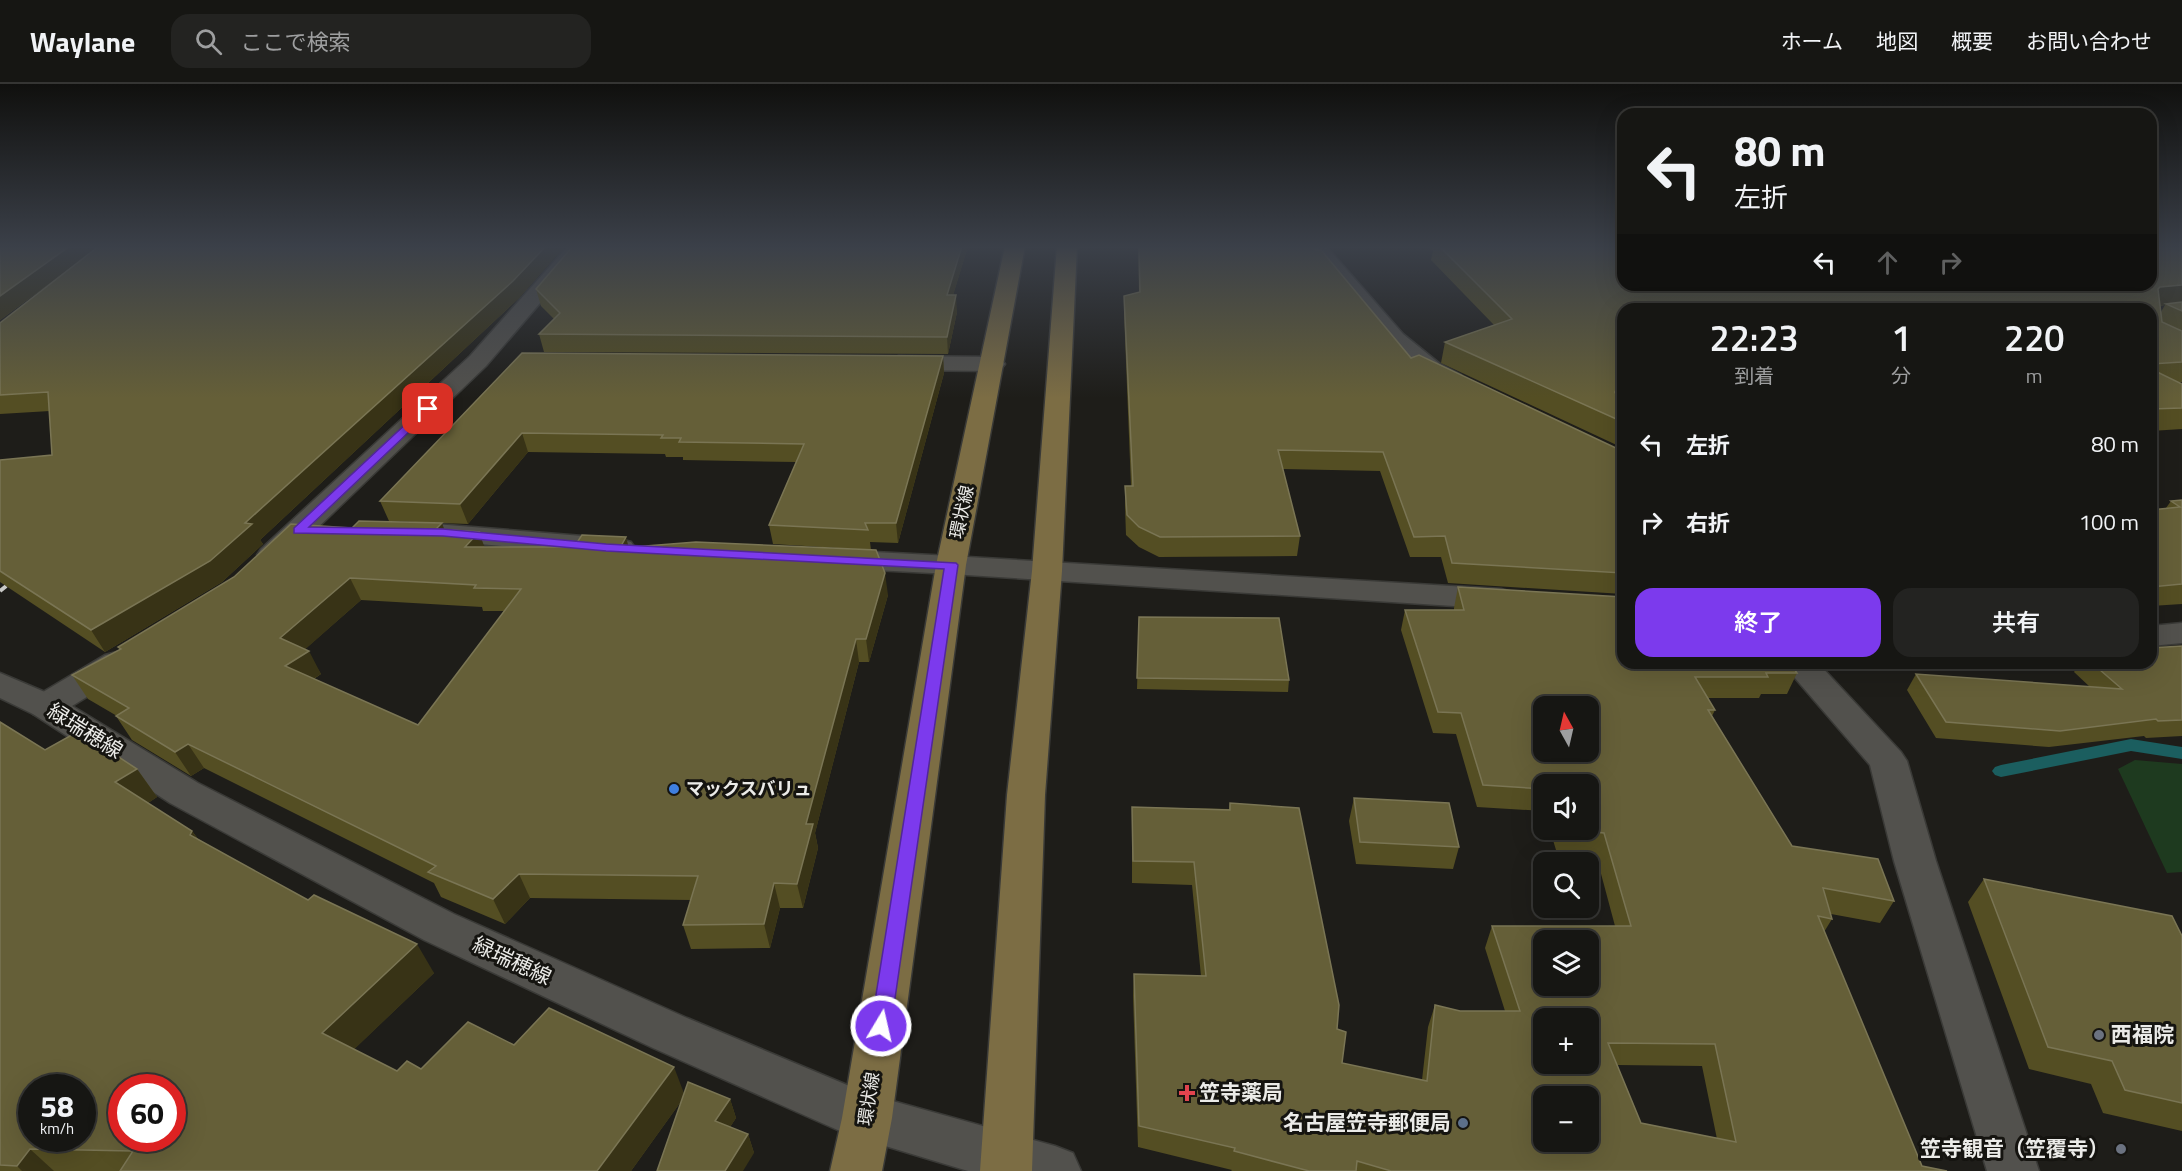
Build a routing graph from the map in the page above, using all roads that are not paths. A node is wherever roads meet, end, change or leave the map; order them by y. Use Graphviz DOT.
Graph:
graph roads {
  1 [pos="540,297"];
  2 [pos="1006,297"];
  3 [pos="1064,297"];
  4 [pos="1359,297"];
  5 [pos="873,363"];
  6 [pos="993,364"];
  7 [pos="1476,391"];
  8 [pos="298,530"];
  9 [pos="332,531"];
  10 [pos="410,532"];
  11 [pos="642,549"];
  12 [pos="809,558"];
  13 [pos="951,565"];
  14 [pos="1047,571"];
  15 [pos="250,575"];
  16 [pos="1529,601"];
  17 [pos="2182,633"];
  18 [pos="2157,635"];
  19 [pos="135,651"];
  20 [pos="1804,669"];
  21 [pos="0,684"];
  22 [pos="46,706"];
  23 [pos="867,1118"];
  24 [pos="1006,1164"];
  25 [pos="856,1171"];
  26 [pos="1055,1171"];
  27 [pos="2013,1171"];
  1 -- 8 [label="street"];
  2 -- 6 [label="main road, 環状線"];
  3 -- 14 [label="main road"];
  4 -- 7 [label="street"];
  5 -- 6 [label="street"];
  6 -- 13 [label="main road, 環状線"];
  8 -- 9 [label="street"];
  8 -- 15 [label="street"];
  10 -- 11 [label="street"];
  12 -- 13 [label="street"];
  13 -- 14 [label="street"];
  13 -- 23 [label="main road, 環状線"];
  14 -- 16 [label="street"];
  14 -- 24 [label="main road"];
  17 -- 18 [label="street"];
  19 -- 22 [label="street"];
  20 -- 27 [label="street"];
  21 -- 22 [label="street, 緑瑞穂線"];
  22 -- 23 [label="street, 緑瑞穂線"];
  23 -- 24 [label="street, 緑瑞穂線"];
  23 -- 25 [label="main road, 環状線"];
  24 -- 26 [label="street, 緑瑞穂線"];
}
